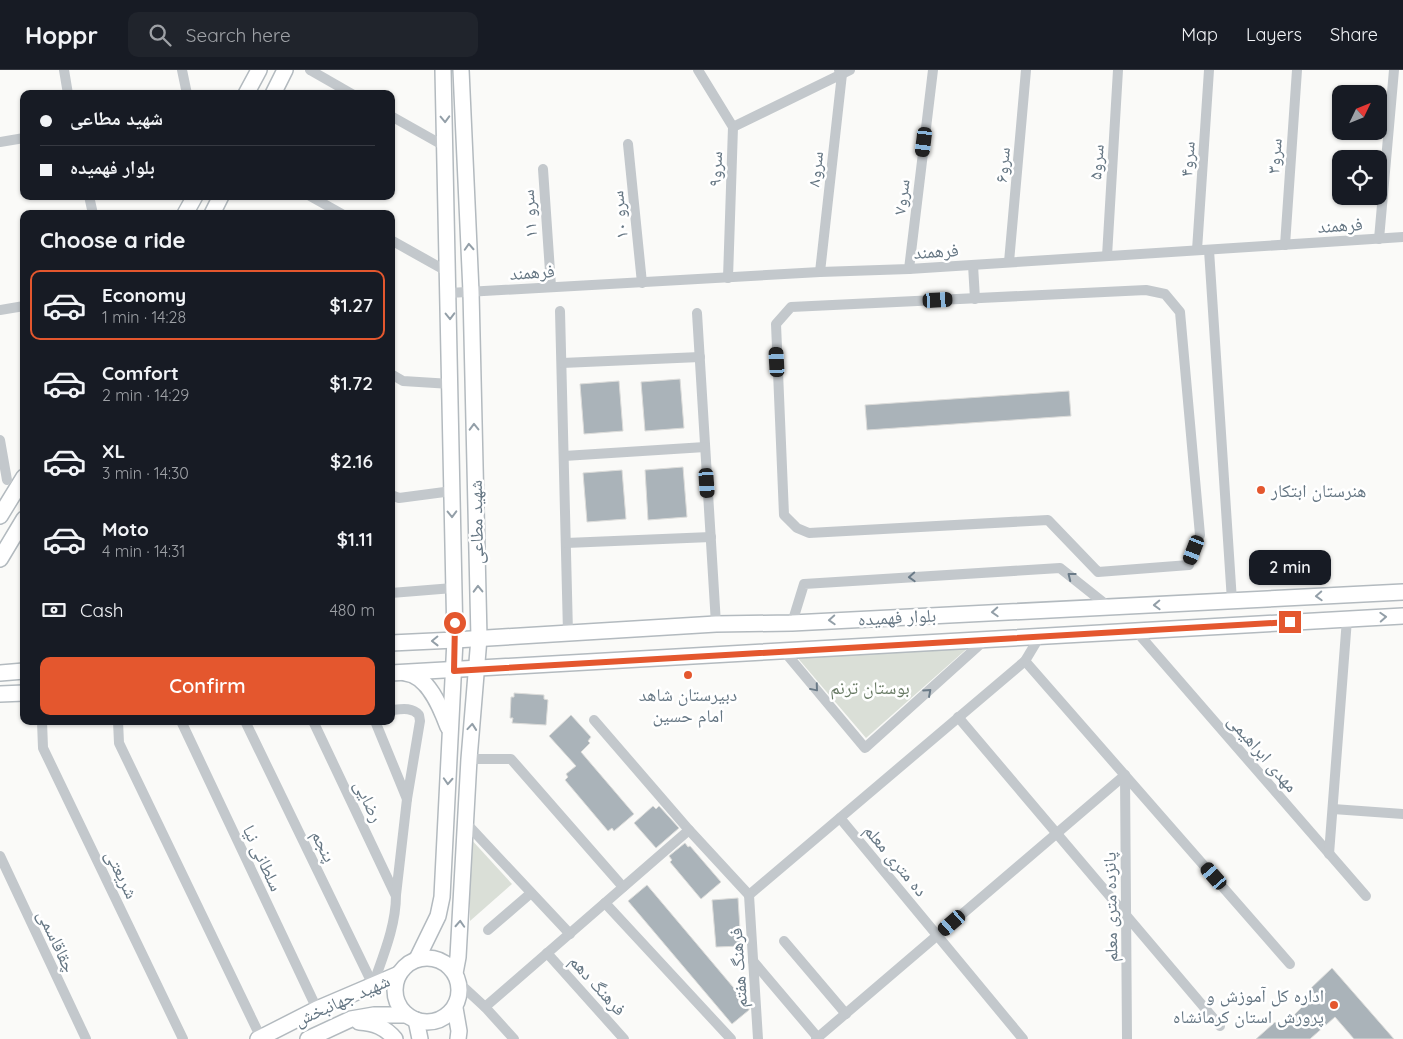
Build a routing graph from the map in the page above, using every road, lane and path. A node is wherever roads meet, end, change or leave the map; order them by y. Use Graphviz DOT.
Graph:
graph roads {
  1 [pos="64,70"];
  2 [pos="182,70"];
  3 [pos="259,70"];
  4 [pos="285,70"];
  5 [pos="310,70"];
  6 [pos="461,70"];
  7 [pos="698,70"];
  8 [pos="933,70"];
  9 [pos="1026,70"];
  10 [pos="1118,70"];
  11 [pos="1209,70"];
  12 [pos="1296,70"];
  13 [pos="1394,70"];
  14 [pos="442,71"];
  15 [pos="844,71"];
  16 [pos="67,90"];
  17 [pos="186,90"];
  18 [pos="248,90"];
  19 [pos="275,90"];
  20 [pos="345,90"];
  21 [pos="395,118"];
  22 [pos="733,127"];
  23 [pos="20,139"];
  24 [pos="0,142"];
  25 [pos="628,144"];
  26 [pos="446,147"];
  27 [pos="542,169"];
  28 [pos="317,200"];
  29 [pos="335,210"];
  30 [pos="1403,237"];
  31 [pos="1378,238"];
  32 [pos="395,242"];
  33 [pos="1285,245"];
  34 [pos="1197,250"];
  35 [pos="1209,250"];
  36 [pos="1107,256"];
  37 [pos="1010,262"];
  38 [pos="973,265"];
  39 [pos="909,269"];
  40 [pos="448,272"];
  41 [pos="820,272"];
  42 [pos="728,278"];
  43 [pos="642,283"];
  44 [pos="551,286"];
  45 [pos="471,292"];
  46 [pos="449,293"];
  47 [pos="975,299"];
  48 [pos="20,307"];
  49 [pos="0,310"];
  50 [pos="560,311"];
  51 [pos="698,313"];
  52 [pos="700,356"];
  53 [pos="562,363"];
  54 [pos="395,376"];
  55 [pos="451,384"];
  56 [pos="0,440"];
  57 [pos="705,447"];
  58 [pos="564,456"];
  59 [pos="12,481"];
  60 [pos="452,491"];
  61 [pos="395,496"];
  62 [pos="0,517"];
  63 [pos="20,524"];
  64 [pos="20,526"];
  65 [pos="710,537"];
  66 [pos="566,543"];
  67 [pos="0,559"];
  68 [pos="453,588"];
  69 [pos="1403,592"];
  70 [pos="395,593"];
  71 [pos="1232,601"];
  72 [pos="1109,607"];
  73 [pos="1403,616"];
  74 [pos="1347,619"];
  75 [pos="792,622"];
  76 [pos="716,624"];
  77 [pos="1136,631"];
  78 [pos="568,633"];
  79 [pos="1040,636"];
  80 [pos="479,638"];
  81 [pos="986,639"];
  82 [pos="455,640"];
  83 [pos="395,643"];
  84 [pos="784,651"];
  85 [pos="1025,661"];
  86 [pos="478,669"];
  87 [pos="20,671"];
  88 [pos="454,671"];
  89 [pos="0,673"];
  90 [pos="395,673"];
  91 [pos="395,673"];
  92 [pos="20,693"];
  93 [pos="0,694"];
  94 [pos="395,710"];
  95 [pos="958,717"];
  96 [pos="594,720"];
  97 [pos="42,725"];
  98 [pos="118,725"];
  99 [pos="183,725"];
  100 [pos="247,725"];
  101 [pos="315,725"];
  102 [pos="377,725"];
  103 [pos="450,732"];
  104 [pos="469,759"];
  105 [pos="1125,775"];
  106 [pos="407,799"];
  107 [pos="1333,809"];
  108 [pos="1403,814"];
  109 [pos="840,818"];
  110 [pos="466,823"];
  111 [pos="688,830"];
  112 [pos="1057,833"];
  113 [pos="1329,854"];
  114 [pos="0,856"];
  115 [pos="623,887"];
  116 [pos="531,893"];
  117 [pos="396,895"];
  118 [pos="749,895"];
  119 [pos="1366,896"];
  120 [pos="605,902"];
  121 [pos="1126,915"];
  122 [pos="488,930"];
  123 [pos="570,934"];
  124 [pos="937,936"];
  125 [pos="784,941"];
  126 [pos="547,953"];
  127 [pos="417,959"];
  128 [pos="753,961"];
  129 [pos="1290,964"];
  130 [pos="399,974"];
  131 [pos="457,978"];
  132 [pos="373,985"];
  133 [pos="485,1007"];
  134 [pos="455,1008"];
  135 [pos="317,1009"];
  136 [pos="846,1014"];
  137 [pos="411,1018"];
  138 [pos="338,1024"];
  139 [pos="1220,1026"];
  140 [pos="260,1038"];
  141 [pos="86,1039"];
  142 [pos="183,1039"];
  143 [pos="308,1039"];
  144 [pos="395,1039"];
  145 [pos="420,1039"];
  146 [pos="458,1039"];
  147 [pos="514,1039"];
  148 [pos="624,1039"];
  149 [pos="731,1039"];
  150 [pos="758,1039"];
  151 [pos="817,1039"];
  152 [pos="1023,1039"];
  153 [pos="1127,1039"];
  1 -- 16 [label="street"];
  2 -- 17 [label="street"];
  3 -- 18 [label="street"];
  4 -- 19 [label="street"];
  5 -- 20 [label="street"];
  45 -- 6 [label="street, شهید مطاعی, one-way"];
  7 -- 22 [label="street, سرو۹"];
  8 -- 39 [label="street, سرو۷"];
  9 -- 37 [label="street, سرو۶"];
  10 -- 36 [label="street, سرو۵"];
  11 -- 34 [label="street, سرو۴"];
  12 -- 33 [label="street, سرو۳"];
  13 -- 31 [label="street"];
  14 -- 26 [label="street, شهید مطاعی, one-way"];
  15 -- 22 [label="street"];
  15 -- 41 [label="street, سرو۸"];
  21 -- 26 [label="street"];
  22 -- 42 [label="street, سرو۹"];
  23 -- 24 [label="street"];
  25 -- 43 [label="street, سرو ۱۰"];
  26 -- 40 [label="street, شهید مطاعی"];
  27 -- 44 [label="street, ۱۱ سرو"];
  28 -- 29 [label="street"];
  30 -- 31 [label="street, فرهمند"];
  31 -- 33 [label="street, فرهمند"];
  32 -- 40 [label="street"];
  33 -- 35 [label="street, فرهمند"];
  34 -- 35 [label="street, فرهمند"];
  34 -- 36 [label="street, فرهمند"];
  35 -- 71 [label="street"];
  36 -- 37 [label="street, فرهمند"];
  37 -- 38 [label="street, فرهمند"];
  38 -- 39 [label="street, فرهمند"];
  38 -- 47 [label="street"];
  39 -- 41 [label="street, فرهمند"];
  40 -- 46 [label="street, شهید مطاعی"];
  41 -- 42 [label="street, فرهمند"];
  42 -- 43 [label="street, فرهمند"];
  43 -- 44 [label="street, فرهمند"];
  44 -- 45 [label="street, فرهمند"];
  45 -- 46 [label="street, فرهمند"];
  80 -- 45 [label="street, شهید مطاعی, one-way"];
  46 -- 55 [label="street, شهید مطاعی, one-way"];
  47 -- 47 [label="street"];
  48 -- 49 [label="street"];
  50 -- 53 [label="street"];
  51 -- 52 [label="street"];
  52 -- 53 [label="street"];
  52 -- 57 [label="street"];
  53 -- 58 [label="street"];
  54 -- 55 [label="street"];
  55 -- 60 [label="street, شهید مطاعی"];
  56 -- 59 [label="street"];
  57 -- 58 [label="street"];
  57 -- 65 [label="street"];
  58 -- 66 [label="street"];
  59 -- 62 [label="street"];
  60 -- 61 [label="street"];
  60 -- 68 [label="street, شهید مطاعی, one-way"];
  62 -- 63 [label="street"];
  64 -- 67 [label="street"];
  65 -- 66 [label="street"];
  65 -- 76 [label="street"];
  66 -- 78 [label="street"];
  68 -- 70 [label="street"];
  68 -- 82 [label="street, شهید مطاعی"];
  69 -- 71 [label="street, بلوار فهمیده, one-way"];
  71 -- 72 [label="street, بلوار فهمیده, one-way"];
  72 -- 75 [label="street, بلوار فهمیده, one-way"];
  72 -- 75 [label="street, one-way"];
  74 -- 73 [label="street, بلوار فهمیده, one-way"];
  74 -- 77 [label="street, بلوار فهمیده"];
  74 -- 107 [label="street"];
  75 -- 76 [label="street, بلوار فهمیده"];
  76 -- 78 [label="street, بلوار فهمیده"];
  77 -- 79 [label="street, بلوار فهمیده"];
  77 -- 113 [label="street, مهدی ابراهیمی"];
  78 -- 80 [label="street, بلوار فهمیده"];
  79 -- 81 [label="street, بلوار فهمیده"];
  79 -- 85 [label="street"];
  80 -- 82 [label="street, بلوار فهمیده"];
  80 -- 86 [label="street, شهید مطاعی"];
  81 -- 84 [label="street, بلوار فهمیده"];
  84 -- 81 [label="street, one-way"];
  82 -- 83 [label="street, بلوار فهمیده, one-way"];
  82 -- 88 [label="street, شهید مطاعی"];
  84 -- 86 [label="street, بلوار فهمیده"];
  85 -- 95 [label="street"];
  85 -- 105 [label="street"];
  86 -- 88 [label="street, بلوار فهمیده"];
  104 -- 86 [label="street, شهید مطاعی, one-way"];
  87 -- 89 [label="street"];
  88 -- 90 [label="street, بلوار فهمیده"];
  88 -- 103 [label="street, شهید مطاعی"];
  91 -- 103 [label="street"];
  92 -- 93 [label="street"];
  94 -- 106 [label="street"];
  95 -- 109 [label="street"];
  95 -- 112 [label="street"];
  96 -- 111 [label="street"];
  97 -- 142 [label="street, شریعتی"];
  98 -- 140 [label="street"];
  99 -- 135 [label="street, سلطانی نیا"];
  100 -- 132 [label="street, پنجم"];
  101 -- 117 [label="street, رضایی"];
  102 -- 106 [label="street"];
  103 -- 127 [label="street, شهید مطاعی, one-way"];
  104 -- 110 [label="street, شهید مطاعی"];
  104 -- 115 [label="street"];
  105 -- 112 [label="street"];
  105 -- 121 [label="street, پانزده متری معلم"];
  105 -- 129 [label="street"];
  106 -- 117 [label="street"];
  107 -- 108 [label="street"];
  107 -- 113 [label="street"];
  109 -- 118 [label="street"];
  109 -- 124 [label="street, ده متری معلم"];
  110 -- 116 [label="street"];
  131 -- 110 [label="street, شهید مطاعی, one-way"];
  111 -- 115 [label="street"];
  111 -- 118 [label="street"];
  112 -- 121 [label="street"];
  112 -- 124 [label="street"];
  113 -- 119 [label="street, مهدی ابراهیمی"];
  114 -- 141 [label="street, چقاقاسمی"];
  115 -- 120 [label="street"];
  116 -- 122 [label="street"];
  116 -- 123 [label="street"];
  117 -- 132 [label="street"];
  118 -- 128 [label="street, فرهنگ هفتم"];
  120 -- 123 [label="street"];
  120 -- 149 [label="street"];
  121 -- 139 [label="street"];
  121 -- 153 [label="street, پانزده متری معلم"];
  123 -- 126 [label="street"];
  124 -- 136 [label="street"];
  124 -- 152 [label="street, ده متری معلم"];
  125 -- 136 [label="street"];
  126 -- 133 [label="street"];
  126 -- 148 [label="street, فرهنگ دهم"];
  127 -- 130 [label="street"];
  127 -- 131 [label="street"];
  128 -- 150 [label="street, فرهنگ هفتم"];
  128 -- 151 [label="street"];
  130 -- 132 [label="street, شهید جهانبخش"];
  130 -- 137 [label="street"];
  131 -- 133 [label="street"];
  131 -- 134 [label="street"];
  132 -- 135 [label="street, شهید جهانبخش"];
  133 -- 147 [label="street"];
  134 -- 137 [label="street"];
  134 -- 146 [label="street"];
  135 -- 140 [label="street, شهید جهانبخش"];
  136 -- 151 [label="street"];
  137 -- 138 [label="street, شهید جهانبخش"];
  137 -- 145 [label="street"];
  138 -- 143 [label="street, شهید جهانبخش"];
  138 -- 144 [label="street"];
}
